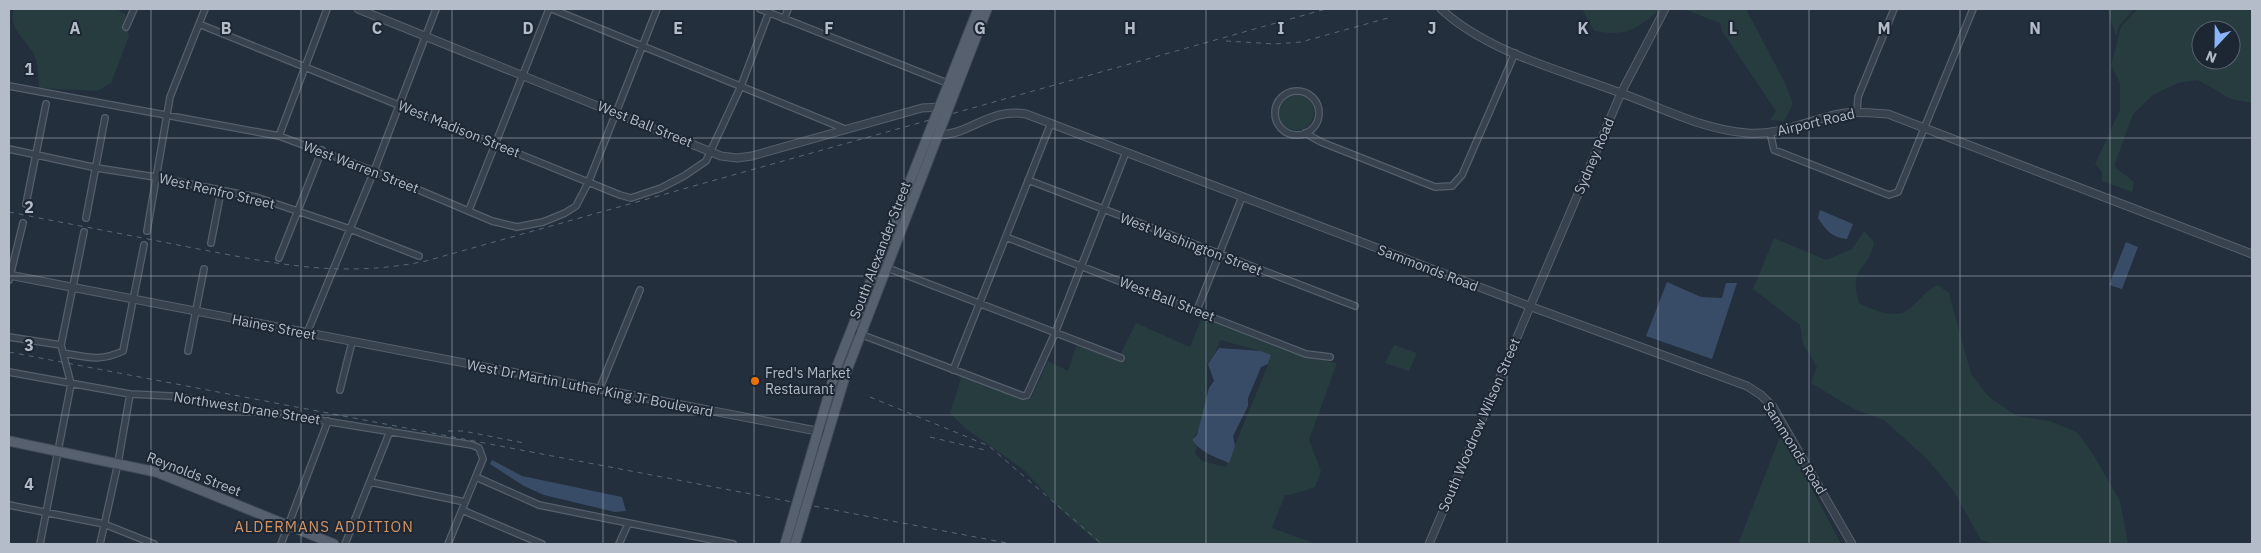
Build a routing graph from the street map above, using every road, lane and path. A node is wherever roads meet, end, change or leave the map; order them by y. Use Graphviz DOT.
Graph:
graph roads {
  1 [pos="134,9"];
  2 [pos="205,9"];
  3 [pos="327,9"];
  4 [pos="358,9"];
  5 [pos="436,9"];
  6 [pos="550,9"];
  7 [pos="657,9"];
  8 [pos="760,9"];
  9 [pos="788,9"];
  10 [pos="1441,9"];
  11 [pos="1665,9"];
  12 [pos="1894,9"];
  13 [pos="1972,9"];
  14 [pos="982,10"];
  15 [pos="769,12"];
  16 [pos="784,19"];
  17 [pos="199,24"];
  18 [pos="126,27"];
  19 [pos="424,37"];
  20 [pos="643,46"];
  21 [pos="1515,53"];
  22 [pos="305,66"];
  23 [pos="521,74"];
  24 [pos="9,86"];
  25 [pos="741,86"];
  26 [pos="954,86"];
  27 [pos="1621,93"];
  28 [pos="46,104"];
  29 [pos="400,104"];
  30 [pos="941,107"];
  31 [pos="614,112"];
  32 [pos="1857,112"];
  33 [pos="168,114"];
  34 [pos="105,118"];
  35 [pos="1051,123"];
  36 [pos="1926,127"];
  37 [pos="845,129"];
  38 [pos="1770,132"];
  39 [pos="1305,133"];
  40 [pos="279,136"];
  41 [pos="934,136"];
  42 [pos="495,144"];
  43 [pos="9,149"];
  44 [pos="322,150"];
  45 [pos="711,151"];
  46 [pos="1126,152"];
  47 [pos="36,154"];
  48 [pos="97,168"];
  49 [pos="374,171"];
  50 [pos="155,177"];
  51 [pos="1028,180"];
  52 [pos="589,181"];
  53 [pos="221,191"];
  54 [pos="1242,197"];
  55 [pos="26,204"];
  56 [pos="469,210"];
  57 [pos="1103,210"];
  58 [pos="298,211"];
  59 [pos="86,218"];
  60 [pos="23,223"];
  61 [pos="350,229"];
  62 [pos="147,231"];
  63 [pos="84,232"];
  64 [pos="1006,237"];
  65 [pos="211,243"];
  66 [pos="144,246"];
  67 [pos="1218,254"];
  68 [pos="2252,254"];
  69 [pos="419,256"];
  70 [pos="279,258"];
  71 [pos="884,266"];
  72 [pos="1081,266"];
  73 [pos="204,269"];
  74 [pos="9,277"];
  75 [pos="72,288"];
  76 [pos="640,290"];
  77 [pos="133,300"];
  78 [pos="980,303"];
  79 [pos="1355,306"];
  80 [pos="1529,306"];
  81 [pos="1197,310"];
  82 [pos="195,311"];
  83 [pos="852,331"];
  84 [pos="307,333"];
  85 [pos="1055,333"];
  86 [pos="861,335"];
  87 [pos="9,337"];
  88 [pos="352,342"];
  89 [pos="62,345"];
  90 [pos="188,351"];
  91 [pos="63,353"];
  92 [pos="1330,357"];
  93 [pos="1121,358"];
  94 [pos="953,370"];
  95 [pos="9,373"];
  96 [pos="71,384"];
  97 [pos="340,390"];
  98 [pos="599,390"];
  99 [pos="130,394"];
  100 [pos="328,421"];
  101 [pos="390,431"];
  102 [pos="823,432"];
  103 [pos="9,441"];
  104 [pos="59,450"];
  105 [pos="118,463"];
  106 [pos="476,477"];
  107 [pos="370,482"];
  108 [pos="465,502"];
  109 [pos="9,505"];
  110 [pos="462,510"];
  111 [pos="46,512"];
  112 [pos="104,524"];
  113 [pos="628,524"];
  114 [pos="288,526"];
  115 [pos="40,544"];
  116 [pos="100,544"];
  117 [pos="154,544"];
  118 [pos="281,544"];
  119 [pos="334,544"];
  120 [pos="345,544"];
  121 [pos="448,544"];
  122 [pos="542,544"];
  123 [pos="619,544"];
  124 [pos="733,544"];
  125 [pos="790,544"];
  126 [pos="1429,544"];
  127 [pos="1852,544"];
  1 -- 18 [label="street"];
  2 -- 17 [label="street"];
  3 -- 22 [label="street"];
  4 -- 19 [label="street, West Ball Street"];
  5 -- 19 [label="street"];
  6 -- 20 [label="street"];
  6 -- 23 [label="street"];
  7 -- 20 [label="street, West Warren Street"];
  8 -- 15 [label="street"];
  9 -- 16 [label="street"];
  10 -- 21 [label="street, Airport Road"];
  11 -- 27 [label="street, Sydney Road"];
  12 -- 32 [label="street"];
  13 -- 36 [label="street"];
  14 -- 26 [label="main road, South Alexander Street"];
  15 -- 16 [label="street"];
  15 -- 25 [label="street, West Madison Street"];
  16 -- 26 [label="street"];
  17 -- 22 [label="street, West Madison Street"];
  17 -- 33 [label="street"];
  19 -- 23 [label="street, West Ball Street"];
  19 -- 29 [label="street"];
  20 -- 25 [label="street"];
  20 -- 31 [label="street, West Warren Street"];
  21 -- 27 [label="street, Airport Road"];
  21 -- 39 [label="street"];
  22 -- 29 [label="street, West Madison Street"];
  22 -- 40 [label="street"];
  23 -- 31 [label="street, West Ball Street"];
  23 -- 42 [label="street"];
  24 -- 33 [label="street, West Warren Street"];
  25 -- 37 [label="street"];
  25 -- 45 [label="street, West Madison Street"];
  26 -- 30 [label="main road, South Alexander Street"];
  26 -- 41 [label="main road, South Alexander Street"];
  27 -- 38 [label="street, Airport Road"];
  27 -- 80 [label="street, Sydney Road"];
  28 -- 47 [label="street"];
  29 -- 42 [label="street, West Madison Street"];
  29 -- 49 [label="street"];
  30 -- 37 [label="street, West Ball Street"];
  30 -- 41 [label="main road, South Alexander Street"];
  31 -- 45 [label="street, West Ball Street"];
  31 -- 52 [label="street, West Warren Street"];
  32 -- 36 [label="street, Airport Road"];
  32 -- 38 [label="street, Airport Road"];
  33 -- 40 [label="street, West Warren Street"];
  33 -- 50 [label="street"];
  34 -- 48 [label="street"];
  35 -- 41 [label="street, Sammonds Road"];
  35 -- 46 [label="street, Sammonds Road"];
  35 -- 51 [label="street"];
  36 -- 38 [label="street"];
  36 -- 68 [label="street, Airport Road"];
  37 -- 45 [label="street, West Ball Street"];
  39 -- 39 [label="street"];
  40 -- 44 [label="street, West Warren Street"];
  41 -- 71 [label="main road, South Alexander Street"];
  42 -- 52 [label="street, West Madison Street"];
  42 -- 56 [label="street"];
  43 -- 47 [label="street, West Renfro Street"];
  44 -- 49 [label="street, West Warren Street"];
  44 -- 58 [label="street"];
  45 -- 52 [label="street, West Madison Street"];
  46 -- 54 [label="street, Sammonds Road"];
  46 -- 57 [label="street"];
  47 -- 48 [label="street, West Renfro Street"];
  47 -- 55 [label="street"];
  48 -- 50 [label="street, West Renfro Street"];
  48 -- 59 [label="street"];
  49 -- 56 [label="street, West Warren Street"];
  49 -- 61 [label="street"];
  50 -- 53 [label="street, West Renfro Street"];
  50 -- 62 [label="street"];
  51 -- 57 [label="street, West Washington Street"];
  51 -- 64 [label="street"];
  52 -- 56 [label="street, West Warren Street"];
  53 -- 58 [label="street, West Renfro Street"];
  53 -- 65 [label="street"];
  54 -- 67 [label="street"];
  54 -- 80 [label="street, Sammonds Road"];
  57 -- 67 [label="street, West Washington Street"];
  57 -- 72 [label="street"];
  58 -- 61 [label="street, West Renfro Street"];
  58 -- 70 [label="street"];
  60 -- 74 [label="street"];
  61 -- 69 [label="street, West Renfro Street"];
  61 -- 84 [label="street"];
  63 -- 75 [label="street"];
  64 -- 72 [label="street, West Ball Street"];
  64 -- 78 [label="street"];
  66 -- 77 [label="street"];
  67 -- 79 [label="street, West Washington Street"];
  67 -- 81 [label="street"];
  71 -- 78 [label="street"];
  71 -- 83 [label="main road, South Alexander Street"];
  71 -- 86 [label="main road, South Alexander Street"];
  72 -- 81 [label="street, West Ball Street"];
  72 -- 85 [label="street"];
  73 -- 82 [label="street"];
  74 -- 75 [label="street"];
  75 -- 77 [label="street"];
  75 -- 89 [label="street"];
  76 -- 98 [label="street"];
  77 -- 82 [label="street"];
  77 -- 91 [label="street"];
  78 -- 85 [label="street"];
  78 -- 94 [label="street"];
  80 -- 126 [label="street, South Woodrow Wilson Street"];
  80 -- 127 [label="street, Sammonds Road"];
  81 -- 92 [label="street, West Ball Street"];
  82 -- 84 [label="street, Haines Street"];
  82 -- 90 [label="street"];
  83 -- 86 [label="street"];
  83 -- 102 [label="main road, South Alexander Street"];
  84 -- 88 [label="street, Haines Street"];
  85 -- 93 [label="street"];
  85 -- 94 [label="street"];
  86 -- 94 [label="street"];
  86 -- 102 [label="main road, South Alexander Street"];
  87 -- 89 [label="street"];
  88 -- 97 [label="street"];
  88 -- 98 [label="street, West Dr Martin Luther King Jr Boulevard"];
  89 -- 91 [label="street"];
  91 -- 96 [label="street"];
  95 -- 96 [label="street, Northwest Drane Street"];
  96 -- 99 [label="street, Northwest Drane Street"];
  96 -- 104 [label="street"];
  98 -- 102 [label="street, West Dr Martin Luther King Jr Boulevard"];
  99 -- 100 [label="street, Northwest Drane Street"];
  99 -- 105 [label="street"];
  100 -- 101 [label="street, Northwest Drane Street"];
  100 -- 114 [label="street"];
  101 -- 106 [label="street, Northwest Drane Street"];
  101 -- 107 [label="street"];
  102 -- 125 [label="main road, South Alexander Street"];
  102 -- 125 [label="main road, South Alexander Street"];
  103 -- 104 [label="main road, Reynolds Street"];
  104 -- 105 [label="main road, Reynolds Street"];
  104 -- 111 [label="street"];
  105 -- 112 [label="street"];
  105 -- 114 [label="main road, Reynolds Street"];
  106 -- 108 [label="street"];
  106 -- 113 [label="street"];
  107 -- 108 [label="street"];
  107 -- 120 [label="street"];
  108 -- 110 [label="street"];
  109 -- 111 [label="street"];
  110 -- 121 [label="street"];
  110 -- 122 [label="street"];
  111 -- 112 [label="street"];
  111 -- 115 [label="street"];
  112 -- 116 [label="street"];
  112 -- 117 [label="street"];
  113 -- 123 [label="street"];
  113 -- 124 [label="street"];
  114 -- 118 [label="street"];
  114 -- 119 [label="main road, Reynolds Street"];
}
